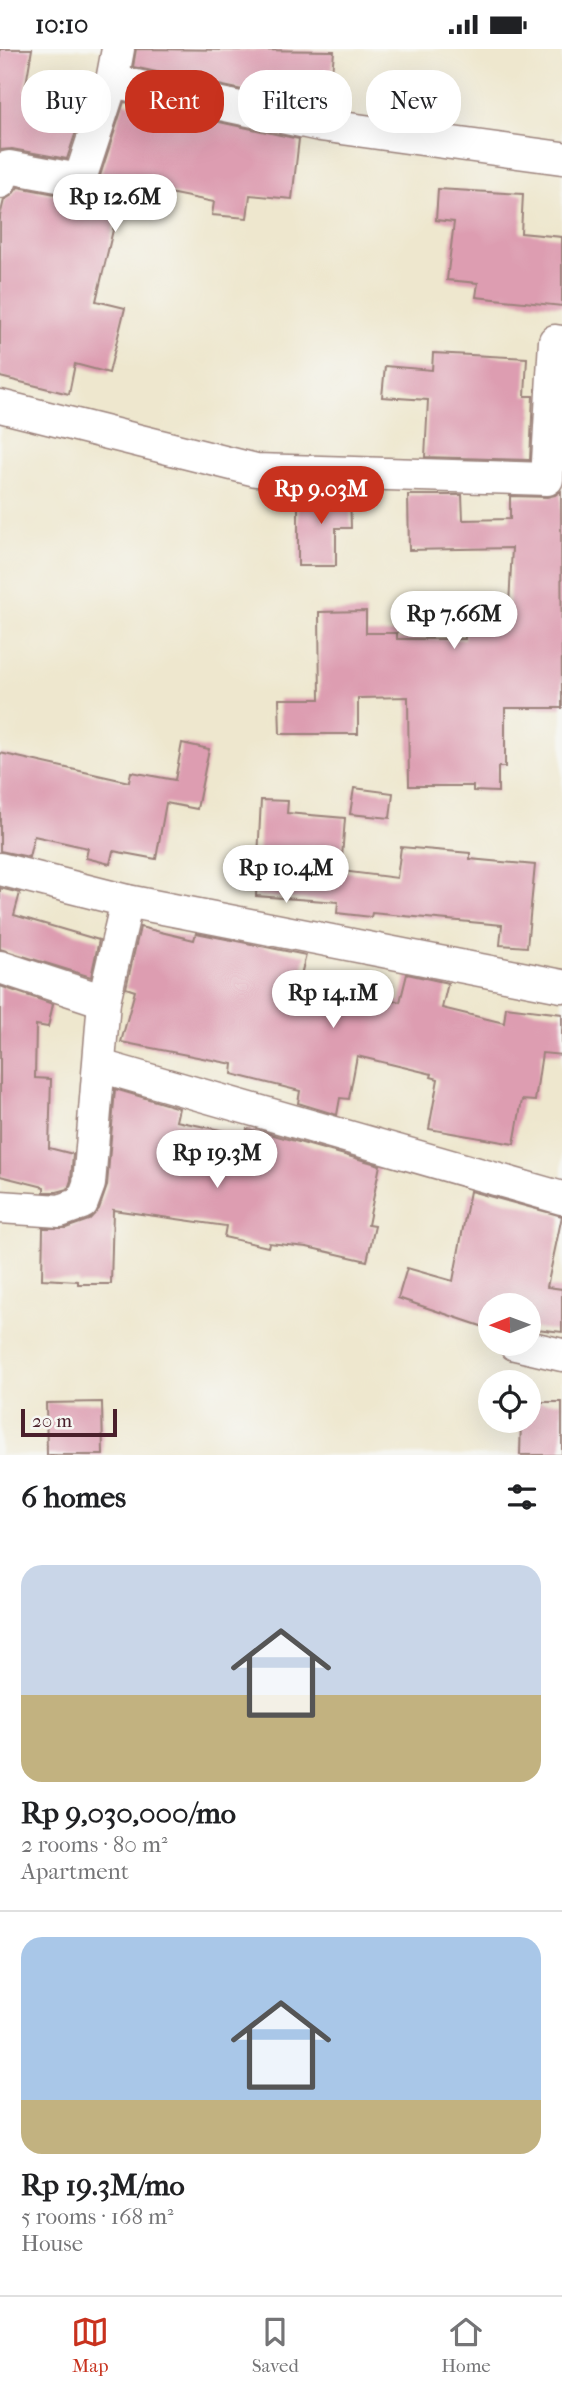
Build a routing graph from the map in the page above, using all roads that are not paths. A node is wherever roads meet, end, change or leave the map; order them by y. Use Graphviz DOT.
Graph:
graph roads {
  1 [pos="118,49"];
  2 [pos="111,81"];
  3 [pos="95,133"];
  4 [pos="562,158"];
  5 [pos="0,182"];
  6 [pos="562,342"];
  7 [pos="0,406"];
  8 [pos="0,869"];
  9 [pos="127,901"];
  10 [pos="0,968"];
  11 [pos="562,986"];
  12 [pos="104,1001"];
  13 [pos="100,1066"];
  14 [pos="562,1198"];
  15 [pos="0,1207"];
  16 [pos="541,1351"];
  17 [pos="562,1356"];
  1 -- 2 [label="street"];
  2 -- 4 [label="street"];
  3 -- 5 [label="street"];
  6 -- 7 [label="street"];
  8 -- 9 [label="street"];
  9 -- 11 [label="street"];
  9 -- 12 [label="street"];
  10 -- 12 [label="street"];
  12 -- 13 [label="street"];
  13 -- 14 [label="street"];
  13 -- 15 [label="street"];
  16 -- 17 [label="street"];
}
